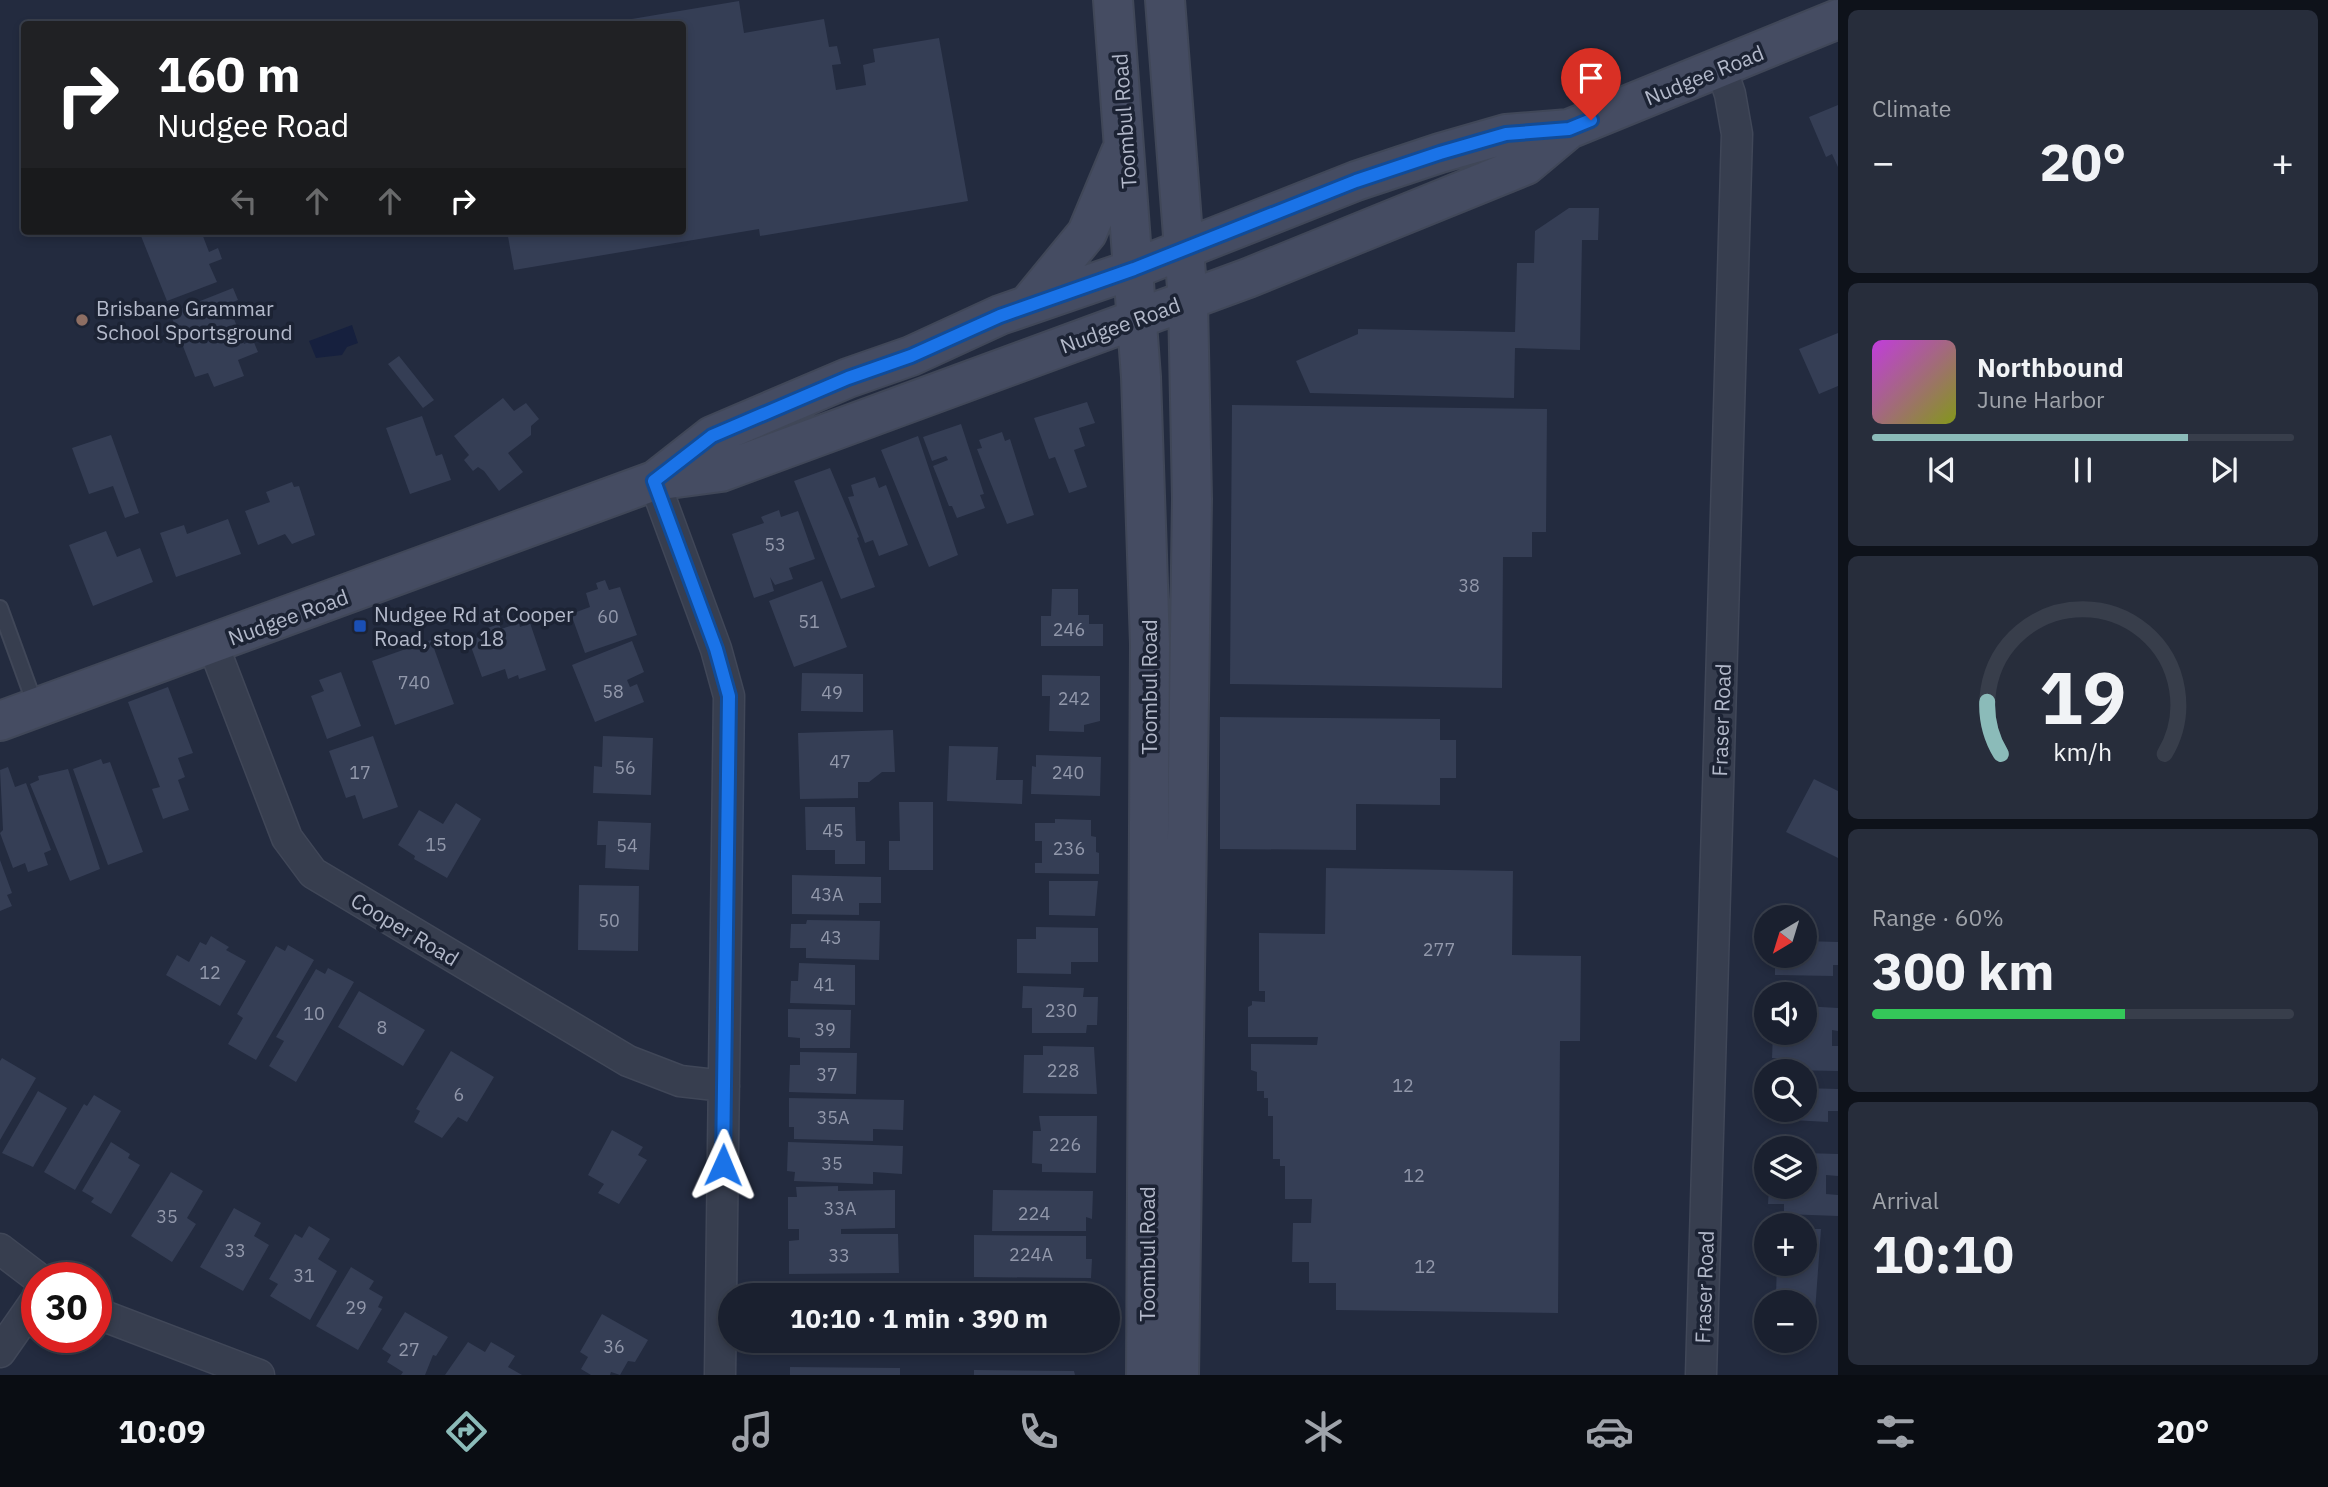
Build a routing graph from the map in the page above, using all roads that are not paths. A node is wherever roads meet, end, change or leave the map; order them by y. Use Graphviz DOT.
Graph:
graph roads {
  1 [pos="1114,0"];
  2 [pos="1165,0"];
  3 [pos="1838,19"];
  4 [pos="1721,68"];
  5 [pos="1569,129"];
  6 [pos="1124,143"];
  7 [pos="1184,251"];
  8 [pos="1134,269"];
  9 [pos="1188,301"];
  10 [pos="1026,307"];
  11 [pos="1137,319"];
  12 [pos="654,481"];
  13 [pos="0,608"];
  14 [pos="213,645"];
  15 [pos="37,708"];
  16 [pos="0,722"];
  17 [pos="724,1086"];
  18 [pos="0,1249"];
  19 [pos="21,1265"];
  20 [pos="112,1318"];
  21 [pos="21,1322"];
  22 [pos="0,1353"];
  23 [pos="259,1375"];
  24 [pos="720,1375"];
  25 [pos="1146,1375"];
  26 [pos="1179,1375"];
  27 [pos="1701,1375"];
  1 -- 6 [label="main road, Toombul Road"];
  2 -- 7 [label="main road, Toombul Road"];
  3 -- 4 [label="main road, Nudgee Road"];
  4 -- 5 [label="main road, Nudgee Road"];
  4 -- 27 [label="street, Fraser Road"];
  5 -- 7 [label="main road, Nudgee Road"];
  5 -- 9 [label="main road, Nudgee Road"];
  6 -- 8 [label="main road, Toombul Road"];
  6 -- 10 [label="main road"];
  7 -- 8 [label="main road, Nudgee Road"];
  7 -- 9 [label="main road, Toombul Road"];
  8 -- 10 [label="main road, Nudgee Road"];
  8 -- 11 [label="main road, Toombul Road"];
  9 -- 11 [label="main road, Nudgee Road"];
  9 -- 26 [label="main road, Toombul Road"];
  10 -- 12 [label="main road, Nudgee Road"];
  11 -- 12 [label="main road, Nudgee Road"];
  11 -- 25 [label="main road, Toombul Road"];
  12 -- 14 [label="main road, Nudgee Road"];
  12 -- 17 [label="street"];
  13 -- 15 [label="lane"];
  14 -- 15 [label="main road, Nudgee Road"];
  14 -- 17 [label="street, Cooper Road"];
  15 -- 16 [label="main road, Nudgee Road"];
  17 -- 24 [label="street"];
  18 -- 19 [label="street"];
  20 -- 23 [label="street"];
  21 -- 22 [label="street"];
}
